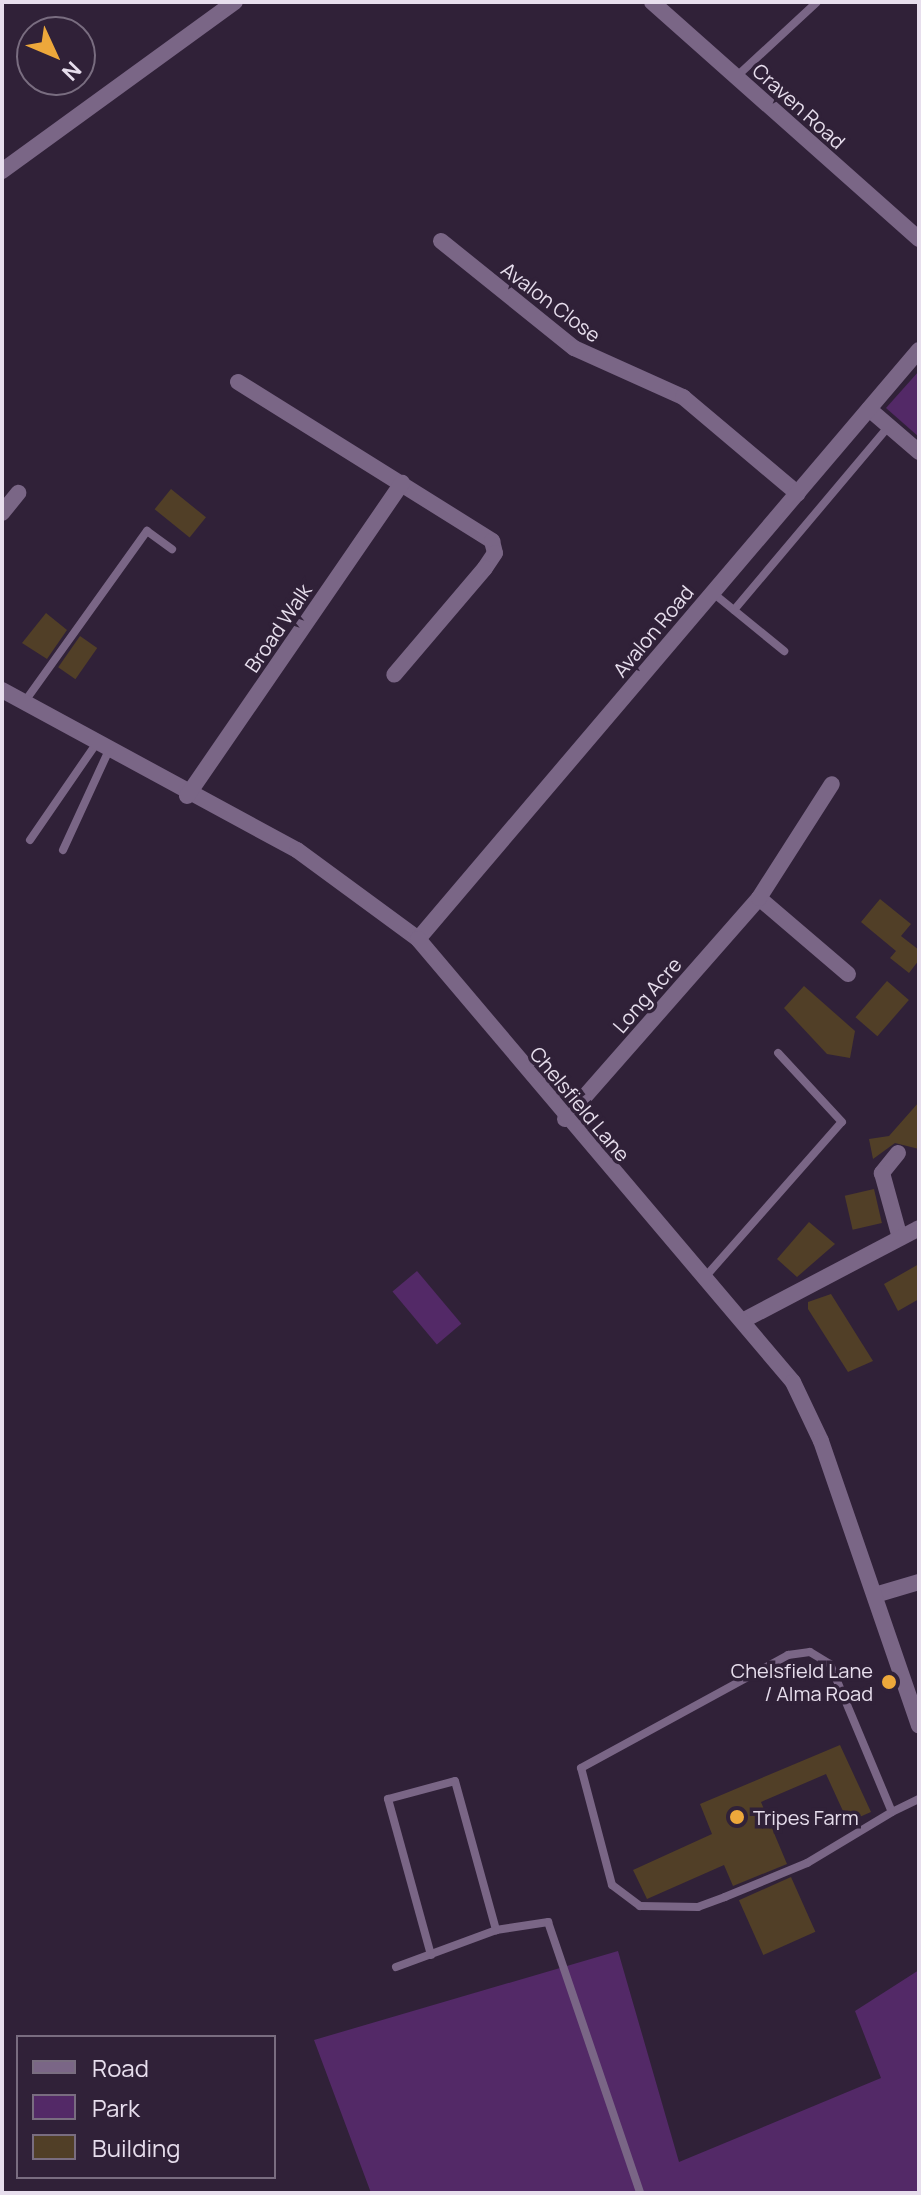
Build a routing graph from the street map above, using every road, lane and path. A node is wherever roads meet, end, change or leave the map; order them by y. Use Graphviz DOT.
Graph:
graph roads {
  1 [pos="235,2"];
  2 [pos="652,2"];
  3 [pos="817,2"];
  4 [pos="736,77"];
  5 [pos="2,171"];
  6 [pos="919,239"];
  7 [pos="441,241"];
  8 [pos="919,350"];
  9 [pos="238,382"];
  10 [pos="869,409"];
  11 [pos="889,426"];
  12 [pos="919,452"];
  13 [pos="402,483"];
  14 [pos="18,493"];
  15 [pos="798,494"];
  16 [pos="2,513"];
  17 [pos="172,549"];
  18 [pos="712,592"];
  19 [pos="734,610"];
  20 [pos="784,651"];
  21 [pos="394,675"];
  22 [pos="2,690"];
  23 [pos="22,704"];
  24 [pos="102,747"];
  25 [pos="832,784"];
  26 [pos="187,796"];
  27 [pos="30,840"];
  28 [pos="63,850"];
  29 [pos="759,898"];
  30 [pos="418,939"];
  31 [pos="848,974"];
  32 [pos="778,1053"];
  33 [pos="565,1119"];
  34 [pos="898,1153"];
  35 [pos="919,1228"];
  36 [pos="900,1238"];
  37 [pos="706,1276"];
  38 [pos="746,1319"];
  39 [pos="919,1582"];
  40 [pos="875,1595"];
  41 [pos="919,1726"];
  42 [pos="919,1799"];
  43 [pos="892,1812"];
  44 [pos="496,1930"];
  45 [pos="431,1955"];
  46 [pos="396,1967"];
  47 [pos="640,2193"];
  1 -- 5 [label="street"];
  2 -- 4 [label="street, Craven Road"];
  3 -- 4 [label="lane"];
  4 -- 6 [label="street, Craven Road"];
  7 -- 15 [label="street, Avalon Close"];
  8 -- 10 [label="street, Avalon Road"];
  9 -- 13 [label="street"];
  10 -- 11 [label="street"];
  10 -- 15 [label="street, Avalon Road"];
  11 -- 12 [label="street"];
  11 -- 19 [label="lane"];
  13 -- 21 [label="street"];
  13 -- 26 [label="street, Broad Walk"];
  14 -- 16 [label="street"];
  15 -- 18 [label="street, Avalon Road"];
  17 -- 23 [label="lane"];
  18 -- 19 [label="lane"];
  18 -- 30 [label="street, Avalon Road"];
  19 -- 20 [label="lane"];
  22 -- 23 [label="street, Chelsfield Lane"];
  23 -- 24 [label="street, Chelsfield Lane"];
  24 -- 26 [label="street, Chelsfield Lane"];
  24 -- 27 [label="lane"];
  24 -- 28 [label="lane"];
  25 -- 29 [label="street, Long Acre"];
  26 -- 30 [label="street, Chelsfield Lane"];
  29 -- 31 [label="street"];
  29 -- 33 [label="street, Long Acre"];
  30 -- 33 [label="street, Chelsfield Lane"];
  32 -- 37 [label="lane"];
  33 -- 37 [label="street, Chelsfield Lane"];
  34 -- 36 [label="street"];
  35 -- 36 [label="street"];
  36 -- 38 [label="street"];
  37 -- 38 [label="street, Chelsfield Lane"];
  38 -- 40 [label="street, Chelsfield Lane"];
  39 -- 40 [label="street"];
  40 -- 41 [label="street, Chelsfield Lane"];
  42 -- 43 [label="lane"];
  43 -- 43 [label="lane"];
  44 -- 45 [label="lane"];
  44 -- 45 [label="lane"];
  44 -- 47 [label="lane"];
  45 -- 46 [label="lane"];
}
